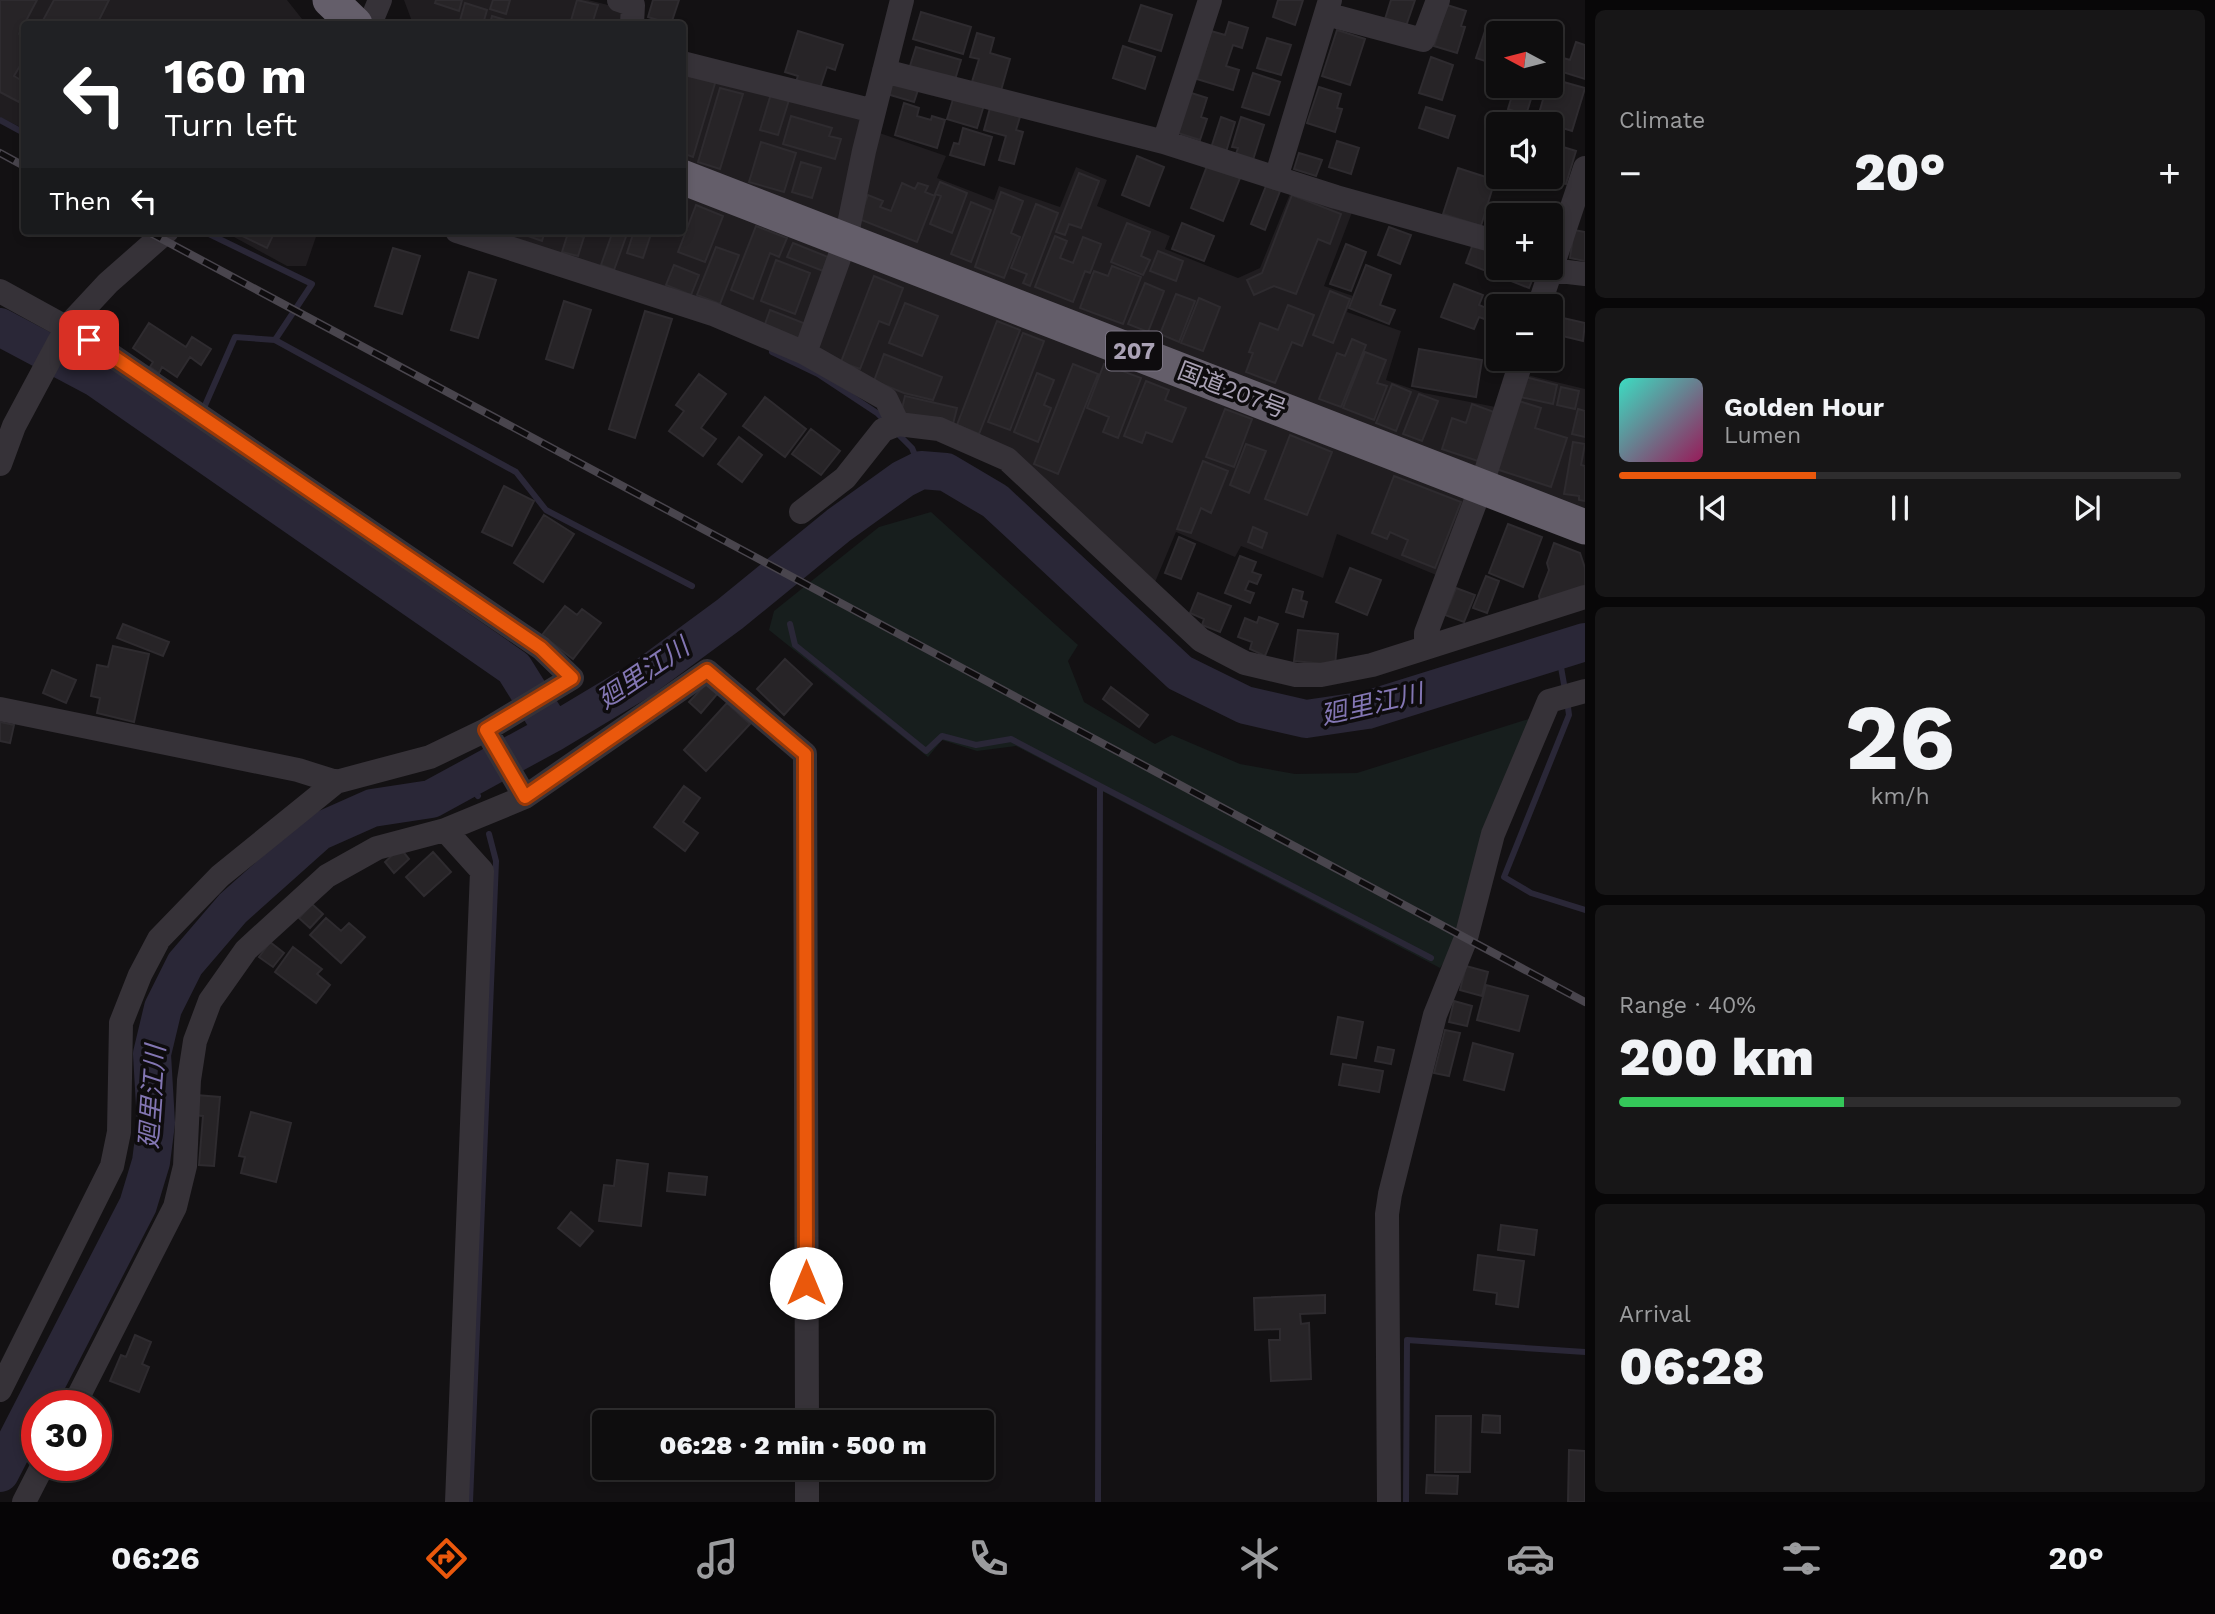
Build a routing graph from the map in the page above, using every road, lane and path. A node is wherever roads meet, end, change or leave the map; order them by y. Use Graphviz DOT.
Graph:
graph roads {
  1 [pos="330,0"];
  2 [pos="380,0"];
  3 [pos="619,0"];
  4 [pos="902,0"];
  5 [pos="1210,0"];
  6 [pos="1438,0"];
  7 [pos="1328,7"];
  8 [pos="352,21"];
  9 [pos="371,21"];
  10 [pos="632,21"];
  11 [pos="686,64"];
  12 [pos="884,71"];
  13 [pos="874,111"];
  14 [pos="1164,142"];
  15 [pos="1585,168"];
  16 [pos="1276,178"];
  17 [pos="686,179"];
  18 [pos="1563,230"];
  19 [pos="162,235"];
  20 [pos="469,235"];
  21 [pos="846,239"];
  22 [pos="1486,239"];
  23 [pos="1563,265"];
  24 [pos="1585,274"];
  25 [pos="0,291"];
  26 [pos="67,327"];
  27 [pos="805,353"];
  28 [pos="1518,371"];
  29 [pos="7,425"];
  30 [pos="890,427"];
  31 [pos="0,464"];
  32 [pos="1481,487"];
  33 [pos="801,512"];
  34 [pos="1585,527"];
  35 [pos="1585,597"];
  36 [pos="1426,646"];
  37 [pos="1573,695"];
  38 [pos="0,709"];
  39 [pos="486,730"];
  40 [pos="336,782"];
  41 [pos="525,797"];
  42 [pos="445,830"];
  43 [pos="0,1390"];
  44 [pos="82,1390"];
  45 [pos="807,1410"];
  46 [pos="807,1480"];
  47 [pos="35,1481"];
  48 [pos="24,1502"];
  49 [pos="457,1502"];
  50 [pos="807,1502"];
  51 [pos="1389,1502"];
  1 -- 8 [label="highway"];
  2 -- 9 [label="street"];
  3 -- 10 [label="street"];
  4 -- 12 [label="street"];
  5 -- 14 [label="street"];
  6 -- 7 [label="street"];
  7 -- 16 [label="street"];
  11 -- 13 [label="street"];
  12 -- 13 [label="street"];
  12 -- 14 [label="street"];
  13 -- 21 [label="street"];
  14 -- 16 [label="street"];
  15 -- 18 [label="street"];
  16 -- 22 [label="street"];
  17 -- 21 [label="highway, 国道207号 / 207"];
  19 -- 26 [label="street"];
  20 -- 27 [label="street"];
  21 -- 27 [label="street"];
  21 -- 32 [label="highway, 国道207号 / 207"];
  23 -- 24 [label="street"];
  25 -- 26 [label="street"];
  26 -- 29 [label="street"];
  26 -- 39 [label="street"];
  27 -- 30 [label="street"];
  28 -- 32 [label="street"];
  29 -- 31 [label="street"];
  30 -- 33 [label="street"];
  30 -- 36 [label="street"];
  32 -- 34 [label="highway, 国道207号 / 207"];
  32 -- 36 [label="street"];
  35 -- 36 [label="street"];
  37 -- 51 [label="street"];
  38 -- 40 [label="street"];
  39 -- 40 [label="street"];
  39 -- 41 [label="street"];
  40 -- 43 [label="street"];
  41 -- 42 [label="street"];
  41 -- 45 [label="street"];
  42 -- 44 [label="street"];
  42 -- 49 [label="street"];
  46 -- 50 [label="street"];
  47 -- 48 [label="street"];
}
